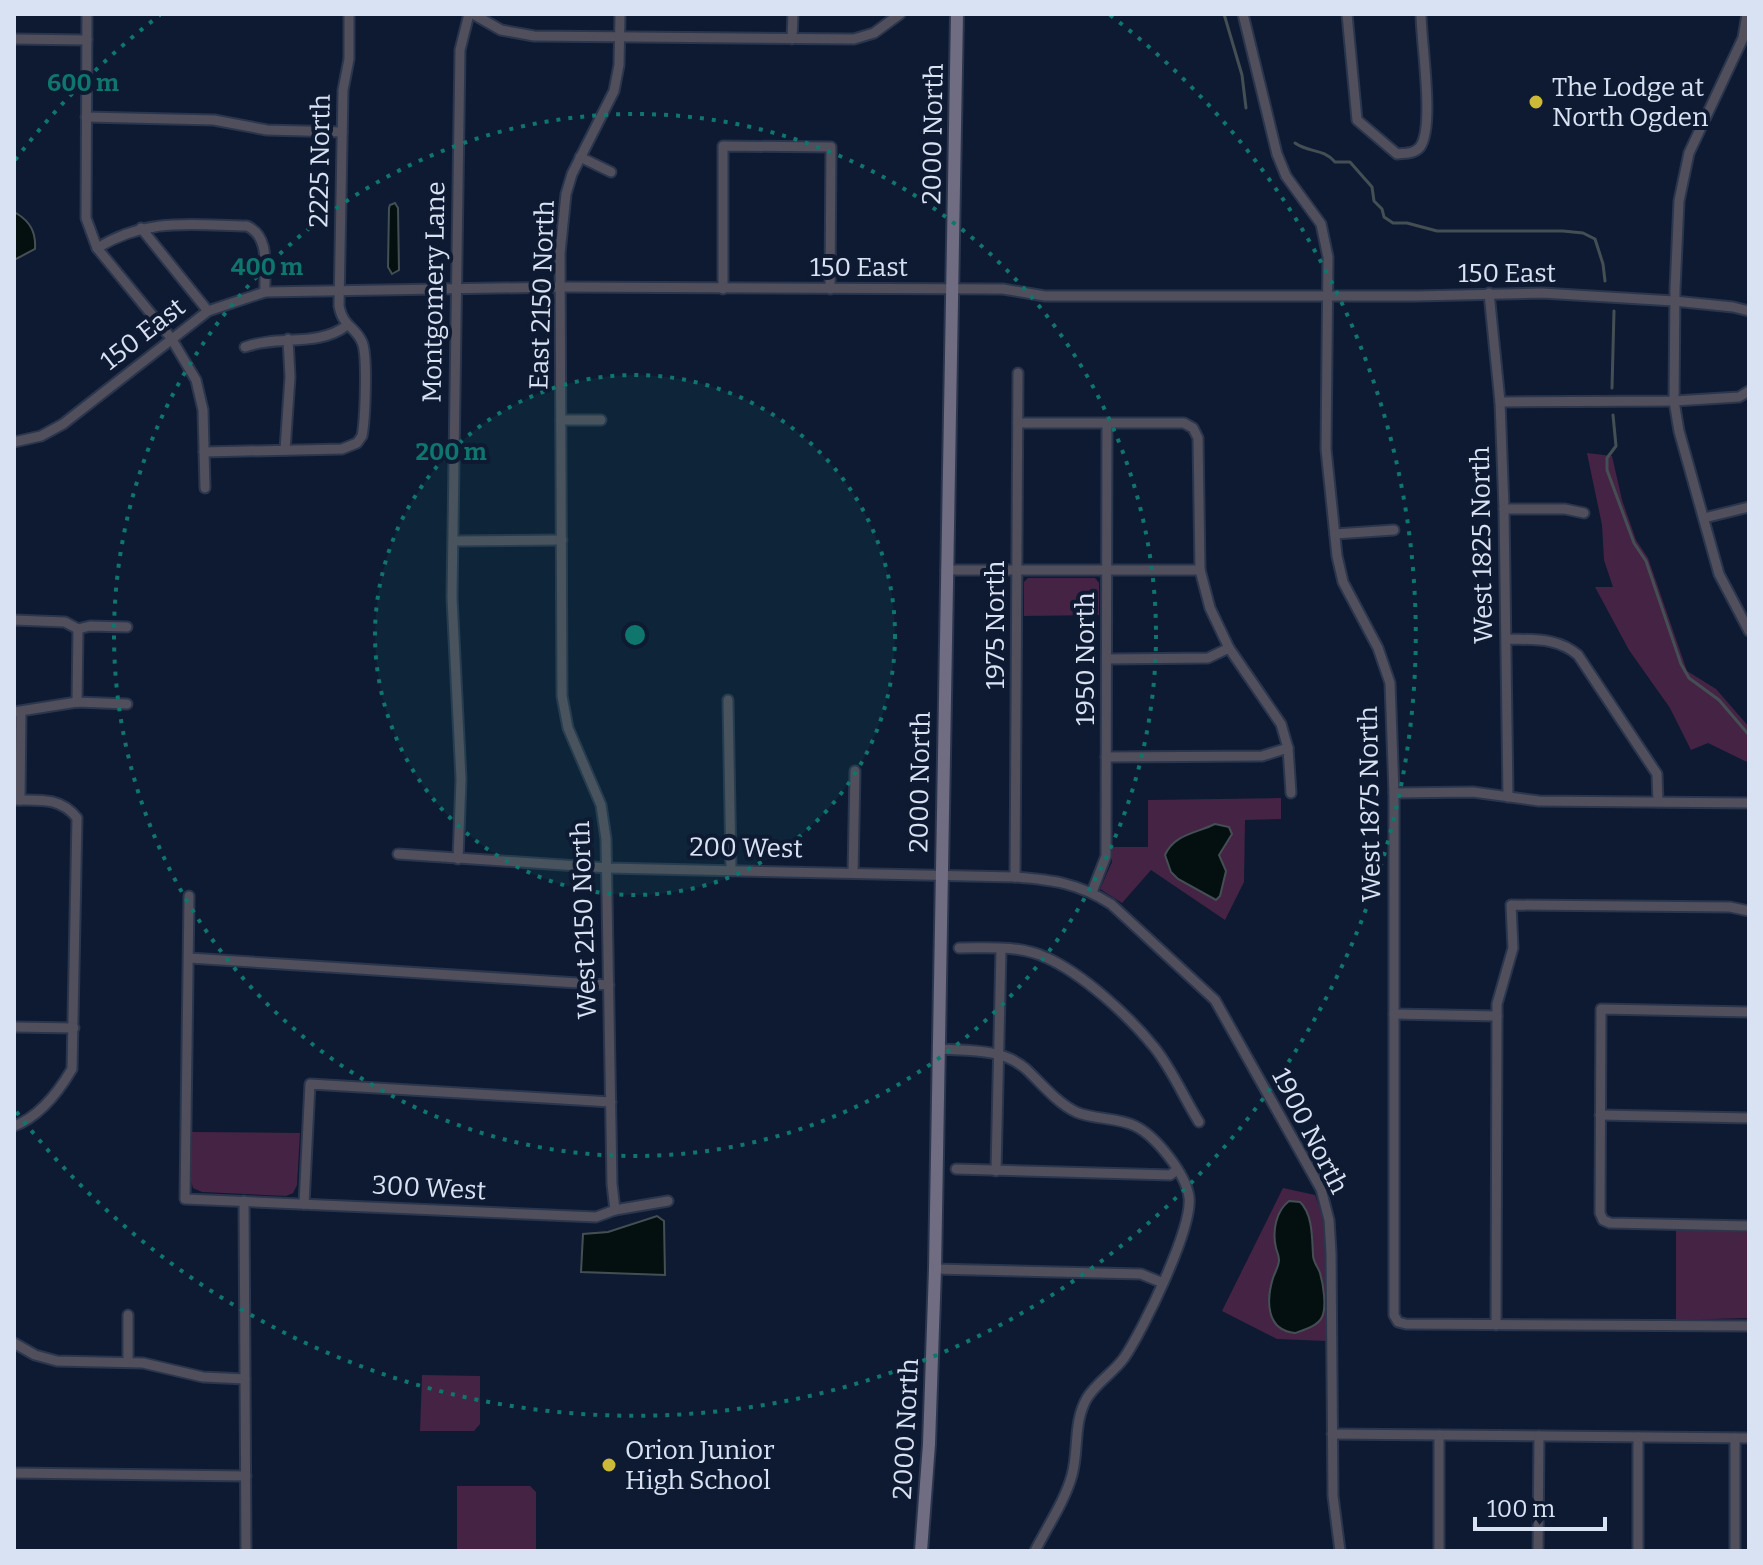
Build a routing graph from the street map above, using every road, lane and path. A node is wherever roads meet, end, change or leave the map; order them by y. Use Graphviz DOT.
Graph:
graph roads {
  1 [pos="87,14"];
  2 [pos="349,14"];
  3 [pos="471,14"];
  4 [pos="620,14"];
  5 [pos="793,14"];
  6 [pos="900,14"];
  7 [pos="957,14"];
  8 [pos="1243,14"];
  9 [pos="1347,14"];
  10 [pos="1421,14"];
  11 [pos="1747,14"];
  12 [pos="620,36"];
  13 [pos="14,39"];
  14 [pos="792,39"];
  15 [pos="87,40"];
  16 [pos="86,117"];
  17 [pos="342,132"];
  18 [pos="580,157"];
  19 [pos="611,172"];
  20 [pos="141,228"];
  21 [pos="97,248"];
  22 [pos="560,287"];
  23 [pos="455,289"];
  24 [pos="723,289"];
  25 [pos="830,289"];
  26 [pos="951,289"];
  27 [pos="340,291"];
  28 [pos="265,292"];
  29 [pos="1489,293"];
  30 [pos="1328,296"];
  31 [pos="1674,301"];
  32 [pos="208,311"];
  33 [pos="1749,311"];
  34 [pos="346,326"];
  35 [pos="171,338"];
  36 [pos="288,339"];
  37 [pos="245,347"];
  38 [pos="1018,373"];
  39 [pos="1749,391"];
  40 [pos="1674,401"];
  41 [pos="1500,402"];
  42 [pos="561,420"];
  43 [pos="601,420"];
  44 [pos="1018,423"];
  45 [pos="1107,423"];
  46 [pos="14,442"];
  47 [pos="285,450"];
  48 [pos="204,452"];
  49 [pos="205,488"];
  50 [pos="1749,507"];
  51 [pos="1504,509"];
  52 [pos="1584,513"];
  53 [pos="1704,518"];
  54 [pos="1394,530"];
  55 [pos="1335,534"];
  56 [pos="562,540"];
  57 [pos="454,541"];
  58 [pos="946,570"];
  59 [pos="1017,570"];
  60 [pos="1107,570"];
  61 [pos="1200,570"];
  62 [pos="14,620"];
  63 [pos="127,627"];
  64 [pos="78,629"];
  65 [pos="1749,631"];
  66 [pos="1507,639"];
  67 [pos="1229,648"];
  68 [pos="1107,659"];
  69 [pos="728,700"];
  70 [pos="77,702"];
  71 [pos="127,704"];
  72 [pos="18,712"];
  73 [pos="1288,748"];
  74 [pos="1106,757"];
  75 [pos="855,771"];
  76 [pos="1291,793"];
  77 [pos="1394,793"];
  78 [pos="1508,797"];
  79 [pos="17,800"];
  80 [pos="1658,802"];
  81 [pos="1749,803"];
  82 [pos="398,854"];
  83 [pos="458,859"];
  84 [pos="608,868"];
  85 [pos="731,869"];
  86 [pos="853,873"];
  87 [pos="941,875"];
  88 [pos="1015,877"];
  89 [pos="1092,892"];
  90 [pos="189,896"];
  91 [pos="1749,911"];
  92 [pos="959,948"];
  93 [pos="1001,949"];
  94 [pos="189,958"];
  95 [pos="609,985"];
  96 [pos="1749,1012"];
  97 [pos="1394,1014"];
  98 [pos="1497,1016"];
  99 [pos="14,1027"];
  100 [pos="74,1028"];
  101 [pos="939,1049"];
  102 [pos="999,1054"];
  103 [pos="611,1102"];
  104 [pos="1600,1115"];
  105 [pos="1749,1118"];
  106 [pos="1199,1122"];
  107 [pos="14,1126"];
  108 [pos="956,1169"];
  109 [pos="1177,1170"];
  110 [pos="996,1171"];
  111 [pos="244,1201"];
  112 [pos="668,1201"];
  113 [pos="304,1204"];
  114 [pos="615,1210"];
  115 [pos="1749,1226"];
  116 [pos="935,1269"];
  117 [pos="1163,1283"];
  118 [pos="128,1315"];
  119 [pos="1496,1325"];
  120 [pos="1749,1326"];
  121 [pos="14,1343"];
  122 [pos="128,1362"];
  123 [pos="245,1379"];
  124 [pos="1332,1434"];
  125 [pos="1439,1435"];
  126 [pos="1539,1436"];
  127 [pos="1638,1437"];
  128 [pos="1735,1438"];
  129 [pos="1749,1438"];
  130 [pos="14,1473"];
  131 [pos="246,1476"];
  132 [pos="246,1551"];
  133 [pos="921,1551"];
  134 [pos="1035,1551"];
  135 [pos="1340,1551"];
  136 [pos="1439,1551"];
  137 [pos="1538,1551"];
  138 [pos="1638,1551"];
  139 [pos="1735,1551"];
  1 -- 15 [label="street"];
  2 -- 17 [label="street, 2225 North"];
  3 -- 12 [label="street"];
  3 -- 23 [label="street, Montgomery Lane"];
  4 -- 12 [label="street, East 2150 North"];
  5 -- 14 [label="street"];
  6 -- 14 [label="street"];
  7 -- 26 [label="street, 2000 North"];
  8 -- 30 [label="street"];
  9 -- 10 [label="street"];
  11 -- 31 [label="street"];
  12 -- 14 [label="street"];
  12 -- 18 [label="street, East 2150 North"];
  13 -- 15 [label="street"];
  15 -- 16 [label="street"];
  16 -- 17 [label="street"];
  16 -- 21 [label="street"];
  17 -- 27 [label="street, 2225 North"];
  18 -- 19 [label="street"];
  18 -- 22 [label="street, East 2150 North"];
  20 -- 21 [label="street"];
  20 -- 28 [label="street"];
  20 -- 32 [label="street"];
  21 -- 35 [label="street"];
  22 -- 23 [label="street, 150 East"];
  22 -- 24 [label="street, 150 East"];
  22 -- 42 [label="street, East 2150 North"];
  23 -- 27 [label="street, 150 East"];
  23 -- 57 [label="street, Montgomery Lane"];
  24 -- 25 [label="street, 150 East"];
  24 -- 25 [label="street"];
  25 -- 26 [label="street, 150 East"];
  26 -- 30 [label="street, 150 East"];
  26 -- 58 [label="street, 2000 North"];
  27 -- 28 [label="street, 150 East"];
  27 -- 34 [label="street, 2225 North"];
  28 -- 32 [label="street, 150 East"];
  29 -- 30 [label="street, 150 East"];
  29 -- 31 [label="street, 150 East"];
  29 -- 41 [label="street, West 1825 North"];
  30 -- 55 [label="street, West 1875 North"];
  31 -- 33 [label="street, 150 East"];
  31 -- 40 [label="street"];
  32 -- 35 [label="street, 150 East"];
  34 -- 36 [label="street"];
  34 -- 47 [label="street, 2225 North"];
  35 -- 46 [label="street, 150 East"];
  35 -- 48 [label="street"];
  36 -- 37 [label="street"];
  36 -- 47 [label="street"];
  38 -- 44 [label="street, 1975 North"];
  39 -- 40 [label="street"];
  40 -- 41 [label="street"];
  40 -- 53 [label="street"];
  41 -- 51 [label="street, West 1825 North"];
  42 -- 43 [label="street"];
  42 -- 56 [label="street, East 2150 North"];
  44 -- 45 [label="street"];
  44 -- 59 [label="street, 1975 North"];
  45 -- 60 [label="street, 1950 North"];
  45 -- 61 [label="street"];
  47 -- 48 [label="street"];
  48 -- 49 [label="street"];
  50 -- 53 [label="street"];
  51 -- 52 [label="street"];
  51 -- 66 [label="street, West 1825 North"];
  53 -- 65 [label="street"];
  54 -- 55 [label="street"];
  55 -- 77 [label="street, West 1875 North"];
  56 -- 57 [label="street"];
  56 -- 84 [label="street, West 2150 North"];
  57 -- 83 [label="street, Montgomery Lane"];
  58 -- 59 [label="street"];
  58 -- 87 [label="street, 2000 North"];
  59 -- 60 [label="street"];
  59 -- 88 [label="street, 1975 North"];
  60 -- 61 [label="street"];
  60 -- 68 [label="street, 1950 North"];
  61 -- 67 [label="street"];
  62 -- 64 [label="street"];
  63 -- 64 [label="street"];
  64 -- 70 [label="street"];
  66 -- 78 [label="street, West 1825 North"];
  66 -- 80 [label="street"];
  67 -- 68 [label="street"];
  67 -- 73 [label="street"];
  68 -- 74 [label="street, 1950 North"];
  69 -- 85 [label="street"];
  70 -- 71 [label="street"];
  70 -- 72 [label="street"];
  72 -- 79 [label="street"];
  73 -- 74 [label="street"];
  73 -- 76 [label="street"];
  74 -- 89 [label="street, 1950 North"];
  75 -- 86 [label="street"];
  77 -- 78 [label="street"];
  77 -- 97 [label="street, West 1875 North"];
  78 -- 80 [label="street"];
  79 -- 100 [label="street"];
  80 -- 81 [label="street"];
  82 -- 83 [label="street, 200 West"];
  83 -- 84 [label="street, 200 West"];
  84 -- 85 [label="street, 200 West"];
  84 -- 95 [label="street, West 2150 North"];
  85 -- 86 [label="street, 200 West"];
  86 -- 87 [label="street, 200 West"];
  87 -- 88 [label="street, 200 West"];
  87 -- 101 [label="street, 2000 North"];
  88 -- 89 [label="street, 200 West"];
  89 -- 124 [label="street, 1900 North"];
  90 -- 94 [label="street"];
  91 -- 98 [label="street"];
  92 -- 93 [label="street"];
  93 -- 102 [label="street"];
  93 -- 106 [label="street"];
  94 -- 95 [label="street"];
  94 -- 111 [label="street, 300 West"];
  95 -- 103 [label="street, West 2150 North"];
  96 -- 104 [label="street"];
  97 -- 98 [label="street"];
  97 -- 119 [label="street, West 1875 North"];
  98 -- 119 [label="street"];
  99 -- 100 [label="street"];
  100 -- 107 [label="street"];
  101 -- 102 [label="street"];
  101 -- 116 [label="street, 2000 North"];
  102 -- 109 [label="street"];
  102 -- 110 [label="street"];
  103 -- 113 [label="street"];
  103 -- 114 [label="street, West 2150 North"];
  104 -- 105 [label="street"];
  104 -- 115 [label="street"];
  108 -- 110 [label="street"];
  109 -- 110 [label="street"];
  109 -- 117 [label="street"];
  111 -- 113 [label="street, 300 West"];
  111 -- 123 [label="street"];
  112 -- 114 [label="street, 300 West"];
  113 -- 114 [label="street, 300 West"];
  116 -- 117 [label="street"];
  116 -- 133 [label="street, 2000 North"];
  117 -- 134 [label="street"];
  118 -- 122 [label="street"];
  119 -- 120 [label="street"];
  121 -- 122 [label="street"];
  122 -- 123 [label="street"];
  123 -- 131 [label="street"];
  124 -- 125 [label="street"];
  124 -- 135 [label="street, 1900 North"];
  125 -- 126 [label="street"];
  125 -- 136 [label="street"];
  126 -- 127 [label="street"];
  126 -- 137 [label="street"];
  127 -- 128 [label="street"];
  127 -- 138 [label="street"];
  128 -- 129 [label="street"];
  128 -- 139 [label="street"];
  130 -- 131 [label="street"];
  131 -- 132 [label="street"];
}
